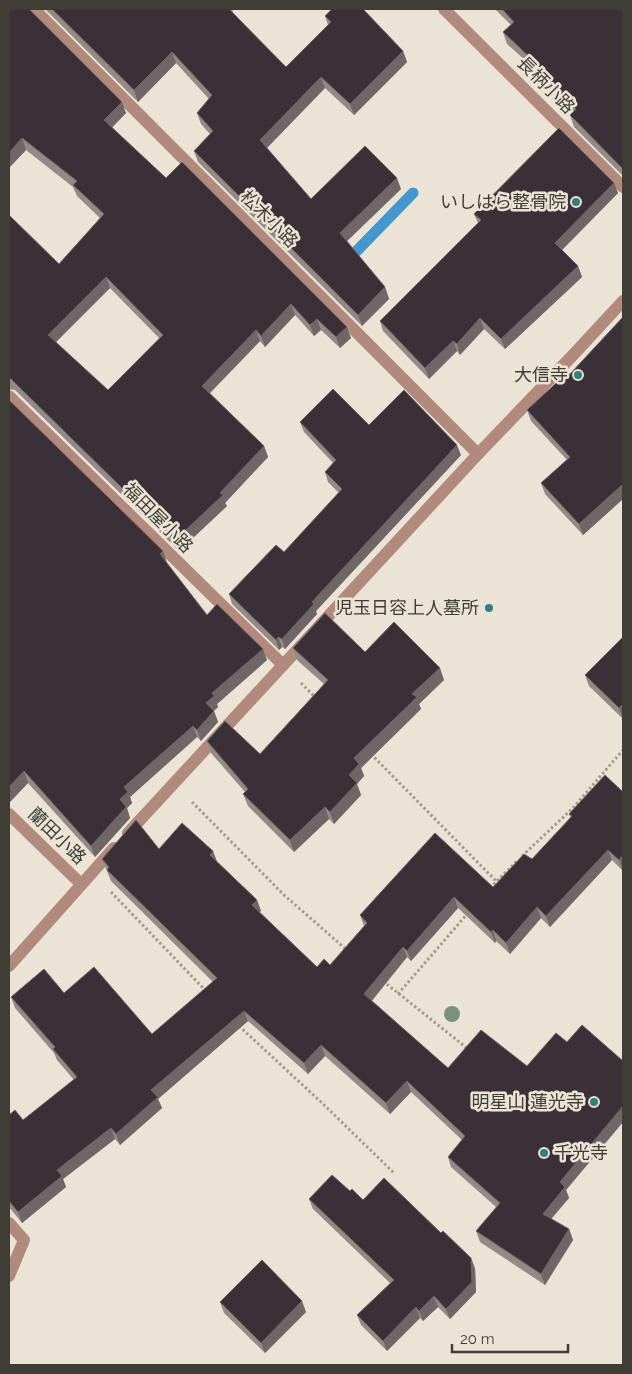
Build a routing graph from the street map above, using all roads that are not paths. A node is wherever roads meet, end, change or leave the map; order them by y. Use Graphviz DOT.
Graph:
graph roads {
  1 [pos="34,9"];
  2 [pos="444,9"];
  3 [pos="623,187"];
  4 [pos="623,301"];
  5 [pos="9,396"];
  6 [pos="478,454"];
  7 [pos="283,665"];
  8 [pos="9,814"];
  9 [pos="81,884"];
  10 [pos="9,966"];
  11 [pos="9,1223"];
  12 [pos="9,1276"];
  1 -- 6 [label="street, 松木小路"];
  2 -- 3 [label="street, 長柄小路"];
  4 -- 6 [label="street"];
  5 -- 7 [label="street, 福田屋小路"];
  6 -- 7 [label="street"];
  7 -- 9 [label="street"];
  8 -- 9 [label="street, 蘭田小路"];
  9 -- 10 [label="street"];
  11 -- 12 [label="street"];
}
